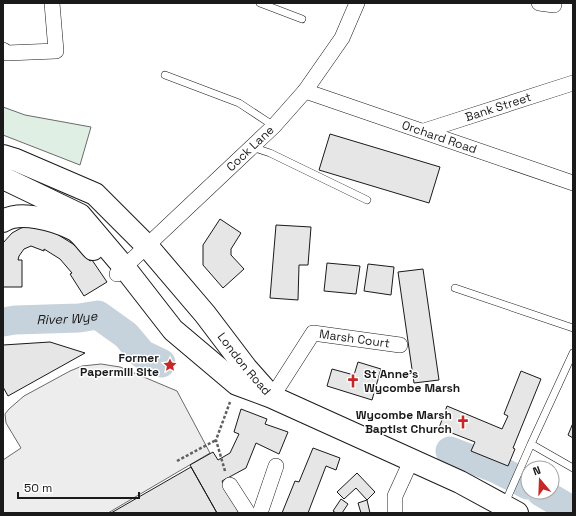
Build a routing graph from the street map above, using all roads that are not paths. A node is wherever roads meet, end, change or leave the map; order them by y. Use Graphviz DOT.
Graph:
graph roads {
  1 [pos="52,3"];
  2 [pos="260,3"];
  3 [pos="357,3"];
  4 [pos="539,3"];
  5 [pos="554,5"];
  6 [pos="302,19"];
  7 [pos="3,50"];
  8 [pos="165,75"];
  9 [pos="573,83"];
  10 [pos="306,91"];
  11 [pos="274,126"];
  12 [pos="424,131"];
  13 [pos="252,147"];
  14 [pos="3,156"];
  15 [pos="3,178"];
  16 [pos="573,183"];
  17 [pos="367,200"];
  18 [pos="3,221"];
  19 [pos="144,249"];
  20 [pos="121,271"];
  21 [pos="455,288"];
  22 [pos="573,328"];
  23 [pos="400,345"];
  24 [pos="573,353"];
  25 [pos="237,384"];
  26 [pos="272,397"];
  27 [pos="531,444"];
  28 [pos="411,461"];
  29 [pos="276,466"];
  30 [pos="573,468"];
  31 [pos="230,485"];
  32 [pos="511,502"];
  33 [pos="248,513"];
  34 [pos="260,513"];
  35 [pos="395,513"];
  1 -- 7 [label="street"];
  2 -- 6 [label="lane"];
  3 -- 10 [label="street, Cock Lane"];
  4 -- 5 [label="street"];
  8 -- 11 [label="lane"];
  9 -- 12 [label="street, Bank Street"];
  10 -- 11 [label="street, Cock Lane"];
  10 -- 12 [label="street, Orchard Road"];
  11 -- 13 [label="street, Cock Lane"];
  12 -- 16 [label="street, Orchard Road"];
  13 -- 17 [label="lane"];
  13 -- 19 [label="street, Cock Lane"];
  14 -- 19 [label="main road, London Road"];
  15 -- 20 [label="main road, London Road"];
  18 -- 20 [label="main road"];
  19 -- 20 [label="street, Cock Lane"];
  19 -- 25 [label="main road"];
  19 -- 26 [label="main road, London Road"];
  20 -- 25 [label="main road, London Road"];
  21 -- 22 [label="lane"];
  23 -- 26 [label="street, Marsh Court"];
  24 -- 27 [label="lane"];
  25 -- 26 [label="main road, London Road"];
  26 -- 28 [label="main road"];
  27 -- 30 [label="lane"];
  27 -- 32 [label="lane"];
  28 -- 32 [label="main road"];
  28 -- 35 [label="street"];
  29 -- 34 [label="street"];
  31 -- 33 [label="street"];
}
